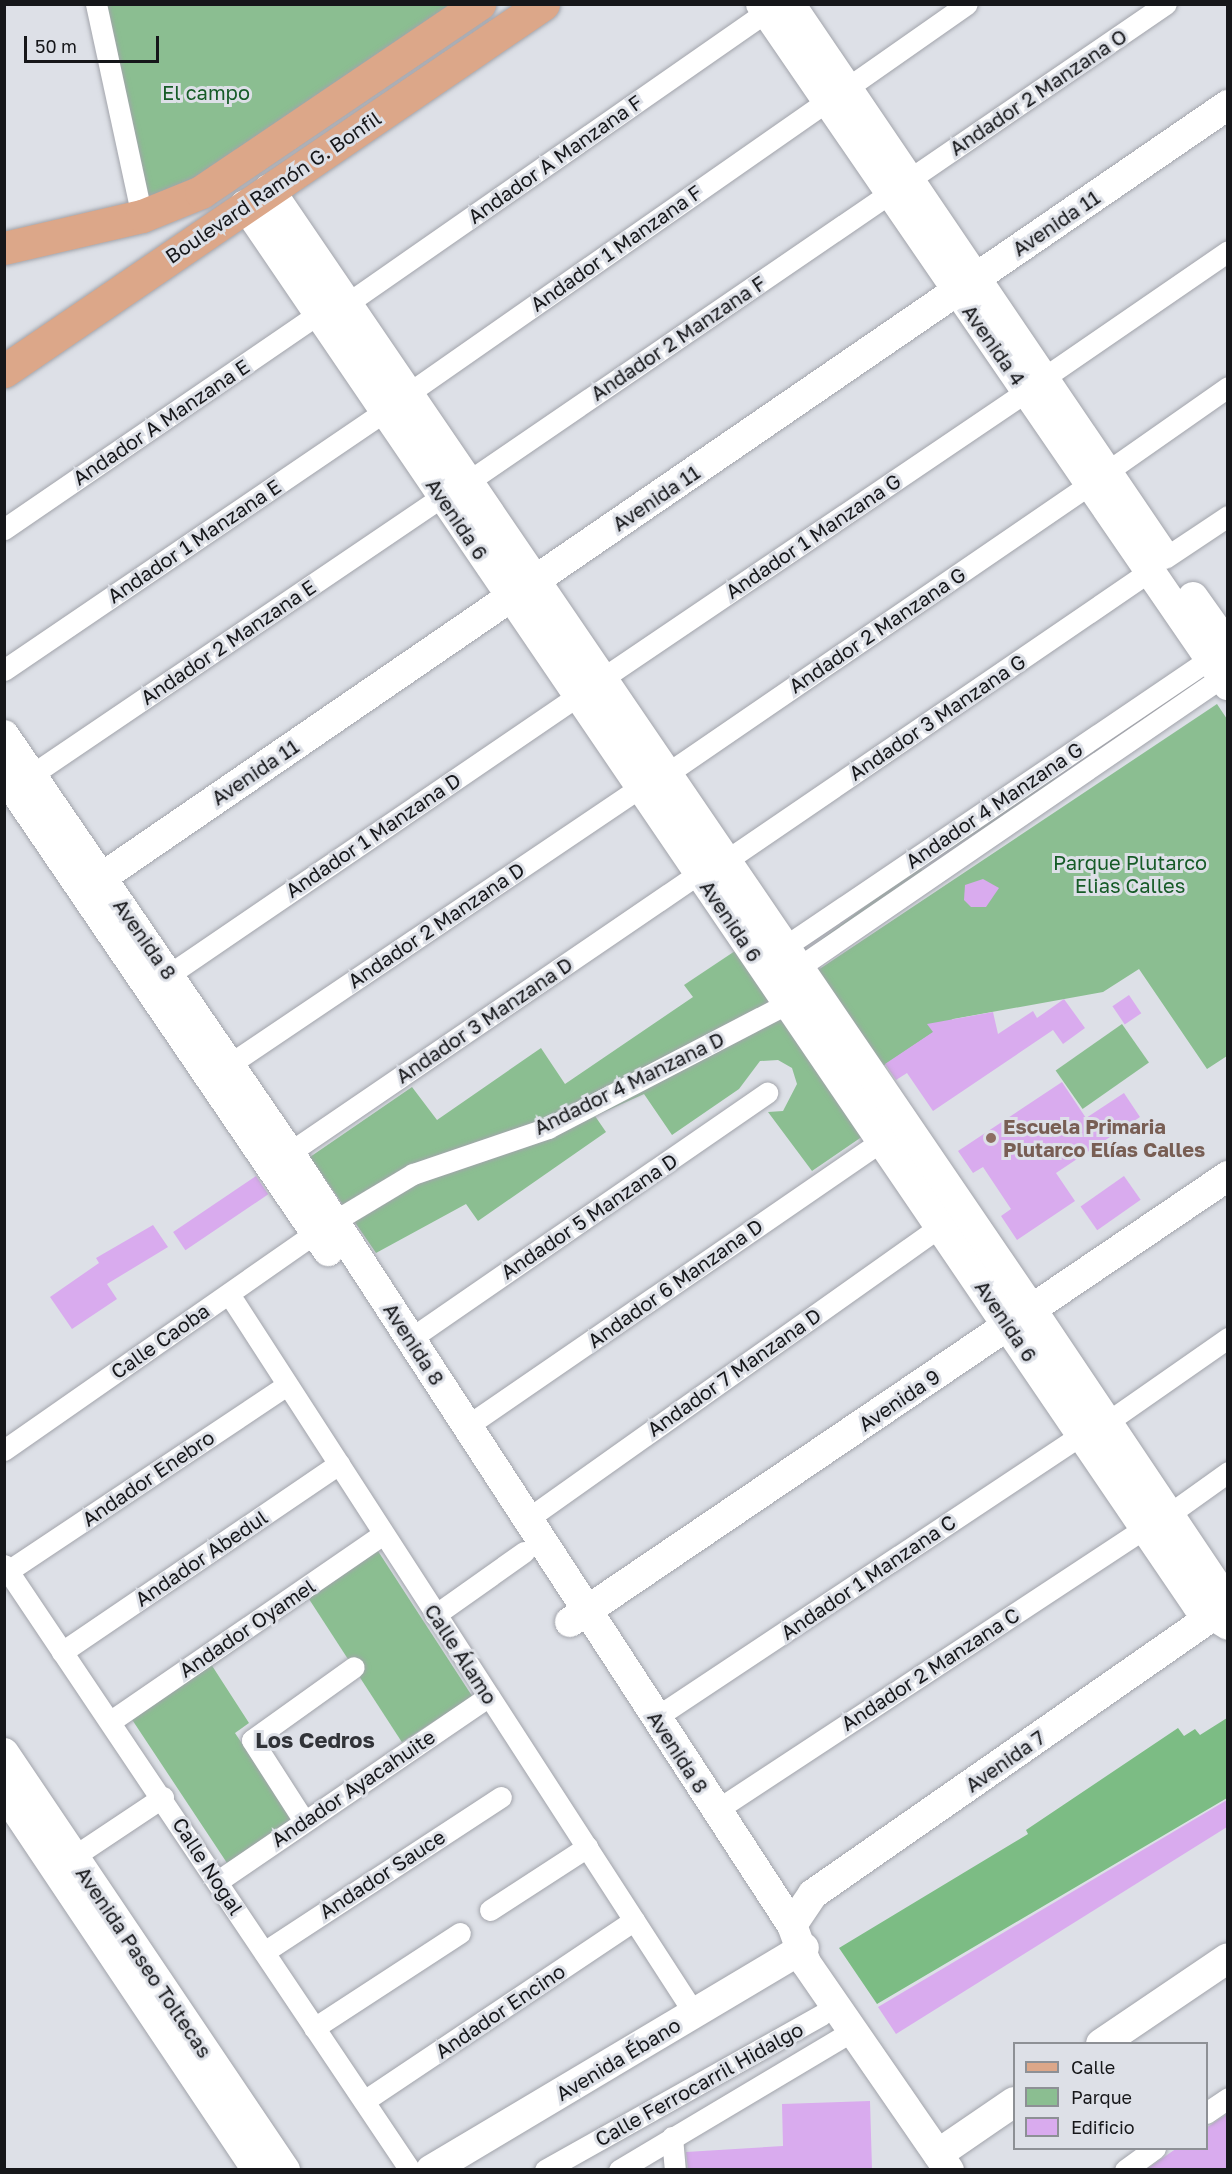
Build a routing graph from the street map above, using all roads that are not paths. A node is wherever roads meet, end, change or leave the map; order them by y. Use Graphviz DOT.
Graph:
graph roads {
  1 [pos="96,4"];
  2 [pos="480,4"];
  3 [pos="543,4"];
  4 [pos="967,4"];
  5 [pos="1166,4"];
  6 [pos="772,7"];
  7 [pos="837,94"];
  8 [pos="1227,105"];
  9 [pos="900,186"];
  10 [pos="257,197"];
  11 [pos="142,216"];
  12 [pos="4,248"];
  13 [pos="1227,251"];
  14 [pos="967,284"];
  15 [pos="331,310"];
  16 [pos="4,371"];
  17 [pos="1036,384"];
  18 [pos="1227,387"];
  19 [pos="395,403"];
  20 [pos="1099,478"];
  21 [pos="454,490"];
  22 [pos="1227,516"];
  23 [pos="4,529"];
  24 [pos="1157,565"];
  25 [pos="522,590"];
  26 [pos="1217,657"];
  27 [pos="4,670"];
  28 [pos="588,688"];
  29 [pos="4,735"];
  30 [pos="1059,761"];
  31 [pos="16,779"];
  32 [pos="653,781"];
  33 [pos="1071,781"];
  34 [pos="923,854"];
  35 [pos="711,868"];
  36 [pos="936,874"];
  37 [pos="92,884"];
  38 [pos="170,974"];
  39 [pos="785,977"];
  40 [pos="230,1064"];
  41 [pos="766,1093"];
  42 [pos="883,1140"];
  43 [pos="280,1159"];
  44 [pos="1227,1176"];
  45 [pos="1227,1199"];
  46 [pos="942,1225"];
  47 [pos="325,1227"];
  48 [pos="229,1294"];
  49 [pos="1026,1325"];
  50 [pos="1227,1338"];
  51 [pos="410,1339"];
  52 [pos="288,1385"];
  53 [pos="467,1426"];
  54 [pos="1093,1429"];
  55 [pos="4,1450"];
  56 [pos="339,1464"];
  57 [pos="1227,1472"];
  58 [pos="526,1520"];
  59 [pos="1156,1521"];
  60 [pos="383,1534"];
  61 [pos="524,1552"];
  62 [pos="6,1568"];
  63 [pos="1224,1613"];
  64 [pos="435,1615"];
  65 [pos="583,1625"];
  66 [pos="63,1652"];
  67 [pos="354,1667"];
  68 [pos="489,1696"];
  69 [pos="656,1718"];
  70 [pos="111,1721"];
  71 [pos="4,1753"];
  72 [pos="4,1792"];
  73 [pos="163,1797"];
  74 [pos="501,1797"];
  75 [pos="715,1810"];
  76 [pos="304,1821"];
  77 [pos="586,1847"];
  78 [pos="64,1863"];
  79 [pos="218,1881"];
  80 [pos="490,1910"];
  81 [pos="634,1920"];
  82 [pos="460,1933"];
  83 [pos="795,1948"];
  84 [pos="264,1952"];
  85 [pos="1227,1958"];
  86 [pos="694,2013"];
  87 [pos="821,2015"];
  88 [pos="314,2028"];
  89 [pos="854,2030"];
  90 [pos="1102,2042"];
  91 [pos="1227,2098"];
  92 [pos="364,2101"];
  93 [pos="1013,2103"];
  94 [pos="1208,2112"];
  95 [pos="672,2137"];
  96 [pos="1152,2150"];
  97 [pos="943,2162"];
  98 [pos="258,2169"];
  99 [pos="285,2169"];
  100 [pos="410,2169"];
  101 [pos="431,2169"];
  102 [pos="546,2169"];
  103 [pos="619,2169"];
  104 [pos="675,2169"];
  105 [pos="1125,2169"];
  1 -- 11 [label="street"];
  2 -- 11 [label="main road, Boulevard Ramón G. Bonfil"];
  3 -- 10 [label="main road, Boulevard Ramón G. Bonfil"];
  4 -- 7 [label="street, Andador 1 Manzana F"];
  5 -- 9 [label="street, Andador 2 Manzana O"];
  6 -- 7 [label="street, Avenida 4"];
  6 -- 15 [label="street, Andador A Manzana F"];
  7 -- 9 [label="street, Avenida 4"];
  7 -- 19 [label="street, Andador 1 Manzana F"];
  8 -- 14 [label="street, Avenida 11"];
  9 -- 14 [label="street, Avenida 4"];
  9 -- 21 [label="street, Andador 2 Manzana F"];
  10 -- 15 [label="street, Avenida 6"];
  10 -- 16 [label="main road, Boulevard Ramón G. Bonfil"];
  11 -- 12 [label="main road, Boulevard Ramón G. Bonfil"];
  13 -- 17 [label="street, Andador 1 Manzana G"];
  14 -- 17 [label="street, Avenida 4"];
  14 -- 25 [label="street, Avenida 11"];
  15 -- 19 [label="street, Avenida 6"];
  15 -- 23 [label="street, Andador A Manzana E"];
  17 -- 20 [label="street, Avenida 4"];
  17 -- 28 [label="street, Andador 1 Manzana G"];
  18 -- 20 [label="street, Andador 2 Manzana G"];
  19 -- 21 [label="street, Avenida 6"];
  19 -- 27 [label="street, Andador 1 Manzana E"];
  20 -- 24 [label="street, Avenida 4"];
  20 -- 32 [label="street, Andador 2 Manzana G"];
  21 -- 25 [label="street, Avenida 6"];
  21 -- 31 [label="street, Andador 2 Manzana E"];
  22 -- 24 [label="street, Andador 3 Manzana G"];
  24 -- 26 [label="street, Avenida 4"];
  24 -- 35 [label="street, Andador 3 Manzana G"];
  25 -- 28 [label="street, Avenida 6"];
  25 -- 37 [label="street, Avenida 11"];
  26 -- 30 [label="street, Andador 4 Manzana G"];
  26 -- 33 [label="street, Andador 4 Manzana G"];
  28 -- 32 [label="street, Avenida 6"];
  28 -- 38 [label="street, Andador 1 Manzana D"];
  29 -- 31 [label="street, Avenida 8"];
  30 -- 33 [label="street"];
  30 -- 34 [label="street, Andador 4 Manzana G"];
  31 -- 37 [label="street, Avenida 8"];
  32 -- 35 [label="street, Avenida 6"];
  32 -- 40 [label="street, Andador 2 Manzana D"];
  33 -- 36 [label="street, Andador 4 Manzana G"];
  34 -- 36 [label="street"];
  34 -- 39 [label="street, Andador 4 Manzana G"];
  35 -- 39 [label="street, Avenida 6"];
  35 -- 43 [label="street, Andador 3 Manzana D"];
  36 -- 39 [label="street, Andador 4 Manzana G"];
  37 -- 38 [label="street, Avenida 8"];
  37 -- 43 [label="street, Avenida 8"];
  38 -- 40 [label="street, Avenida 8"];
  39 -- 42 [label="street, Avenida 6"];
  39 -- 47 [label="street, Andador 4 Manzana D"];
  39 -- 49 [label="street, Avenida 6"];
  40 -- 43 [label="street, Avenida 8"];
  41 -- 51 [label="street, Andador 5 Manzana D"];
  42 -- 46 [label="street, Avenida 6"];
  42 -- 53 [label="street, Andador 6 Manzana D"];
  43 -- 47 [label="street, Avenida 8"];
  44 -- 49 [label="street, Avenida 9"];
  45 -- 49 [label="street, Avenida 9"];
  46 -- 49 [label="street, Avenida 6"];
  46 -- 58 [label="street, Andador 7 Manzana D"];
  47 -- 48 [label="street, Calle Caoba"];
  47 -- 51 [label="street, Avenida 8"];
  47 -- 61 [label="street, Avenida 8"];
  48 -- 52 [label="street, Calle Álamo"];
  48 -- 55 [label="street, Calle Caoba"];
  49 -- 54 [label="street, Avenida 6"];
  49 -- 65 [label="street, Avenida 9"];
  50 -- 54 [label="street, Andador 1 Manzana C"];
  51 -- 53 [label="street, Avenida 8"];
  52 -- 56 [label="street, Calle Álamo"];
  52 -- 62 [label="street, Andador Enebro"];
  53 -- 58 [label="street, Avenida 8"];
  54 -- 59 [label="street, Avenida 6"];
  54 -- 69 [label="street, Andador 1 Manzana C"];
  56 -- 60 [label="street, Calle Álamo"];
  56 -- 66 [label="street, Andador Abedul"];
  57 -- 59 [label="street, Andador 2 Manzana C"];
  58 -- 65 [label="street, Avenida 8"];
  59 -- 63 [label="street, Avenida 6"];
  59 -- 75 [label="street, Andador 2 Manzana C"];
  60 -- 64 [label="street, Calle Álamo"];
  60 -- 70 [label="street, Andador Oyamel"];
  61 -- 64 [label="street"];
  61 -- 65 [label="street, Avenida 8"];
  62 -- 66 [label="street, Calle Nogal"];
  63 -- 83 [label="street, Avenida 7"];
  64 -- 68 [label="street, Calle Álamo"];
  65 -- 69 [label="street, Avenida 8"];
  65 -- 83 [label="street, Avenida 8"];
  66 -- 70 [label="street, Calle Nogal"];
  67 -- 76 [label="street"];
  68 -- 76 [label="street, Andador Ayacahuite"];
  68 -- 77 [label="street, Calle Álamo"];
  69 -- 75 [label="street, Avenida 8"];
  70 -- 73 [label="street, Calle Nogal"];
  71 -- 78 [label="street, Avenida Paseo Toltecas"];
  72 -- 78 [label="street, Avenida Paseo Toltecas"];
  73 -- 78 [label="street"];
  73 -- 79 [label="street, Calle Nogal"];
  74 -- 84 [label="street, Andador Sauce"];
  75 -- 83 [label="street, Avenida 8"];
  76 -- 79 [label="street, Andador Ayacahuite"];
  77 -- 80 [label="street"];
  77 -- 81 [label="street, Calle Álamo"];
  78 -- 98 [label="street, Avenida Paseo Toltecas"];
  78 -- 99 [label="street, Avenida Paseo Toltecas"];
  79 -- 84 [label="street, Calle Nogal"];
  81 -- 86 [label="street, Calle Álamo"];
  81 -- 92 [label="street, Andador Encino"];
  82 -- 88 [label="street"];
  83 -- 86 [label="street, Avenida Ébano"];
  83 -- 89 [label="street, Avenida 8"];
  84 -- 88 [label="street, Calle Nogal"];
  85 -- 90 [label="street"];
  86 -- 101 [label="street, Avenida Ébano"];
  87 -- 102 [label="street, Calle Ferrocarril Hidalgo"];
  88 -- 92 [label="street, Calle Nogal"];
  89 -- 95 [label="street"];
  89 -- 97 [label="street, Avenida 8"];
  91 -- 94 [label="street"];
  92 -- 100 [label="street, Calle Nogal"];
  93 -- 97 [label="street"];
  95 -- 103 [label="street"];
  95 -- 104 [label="street"];
  96 -- 105 [label="street"];
}
